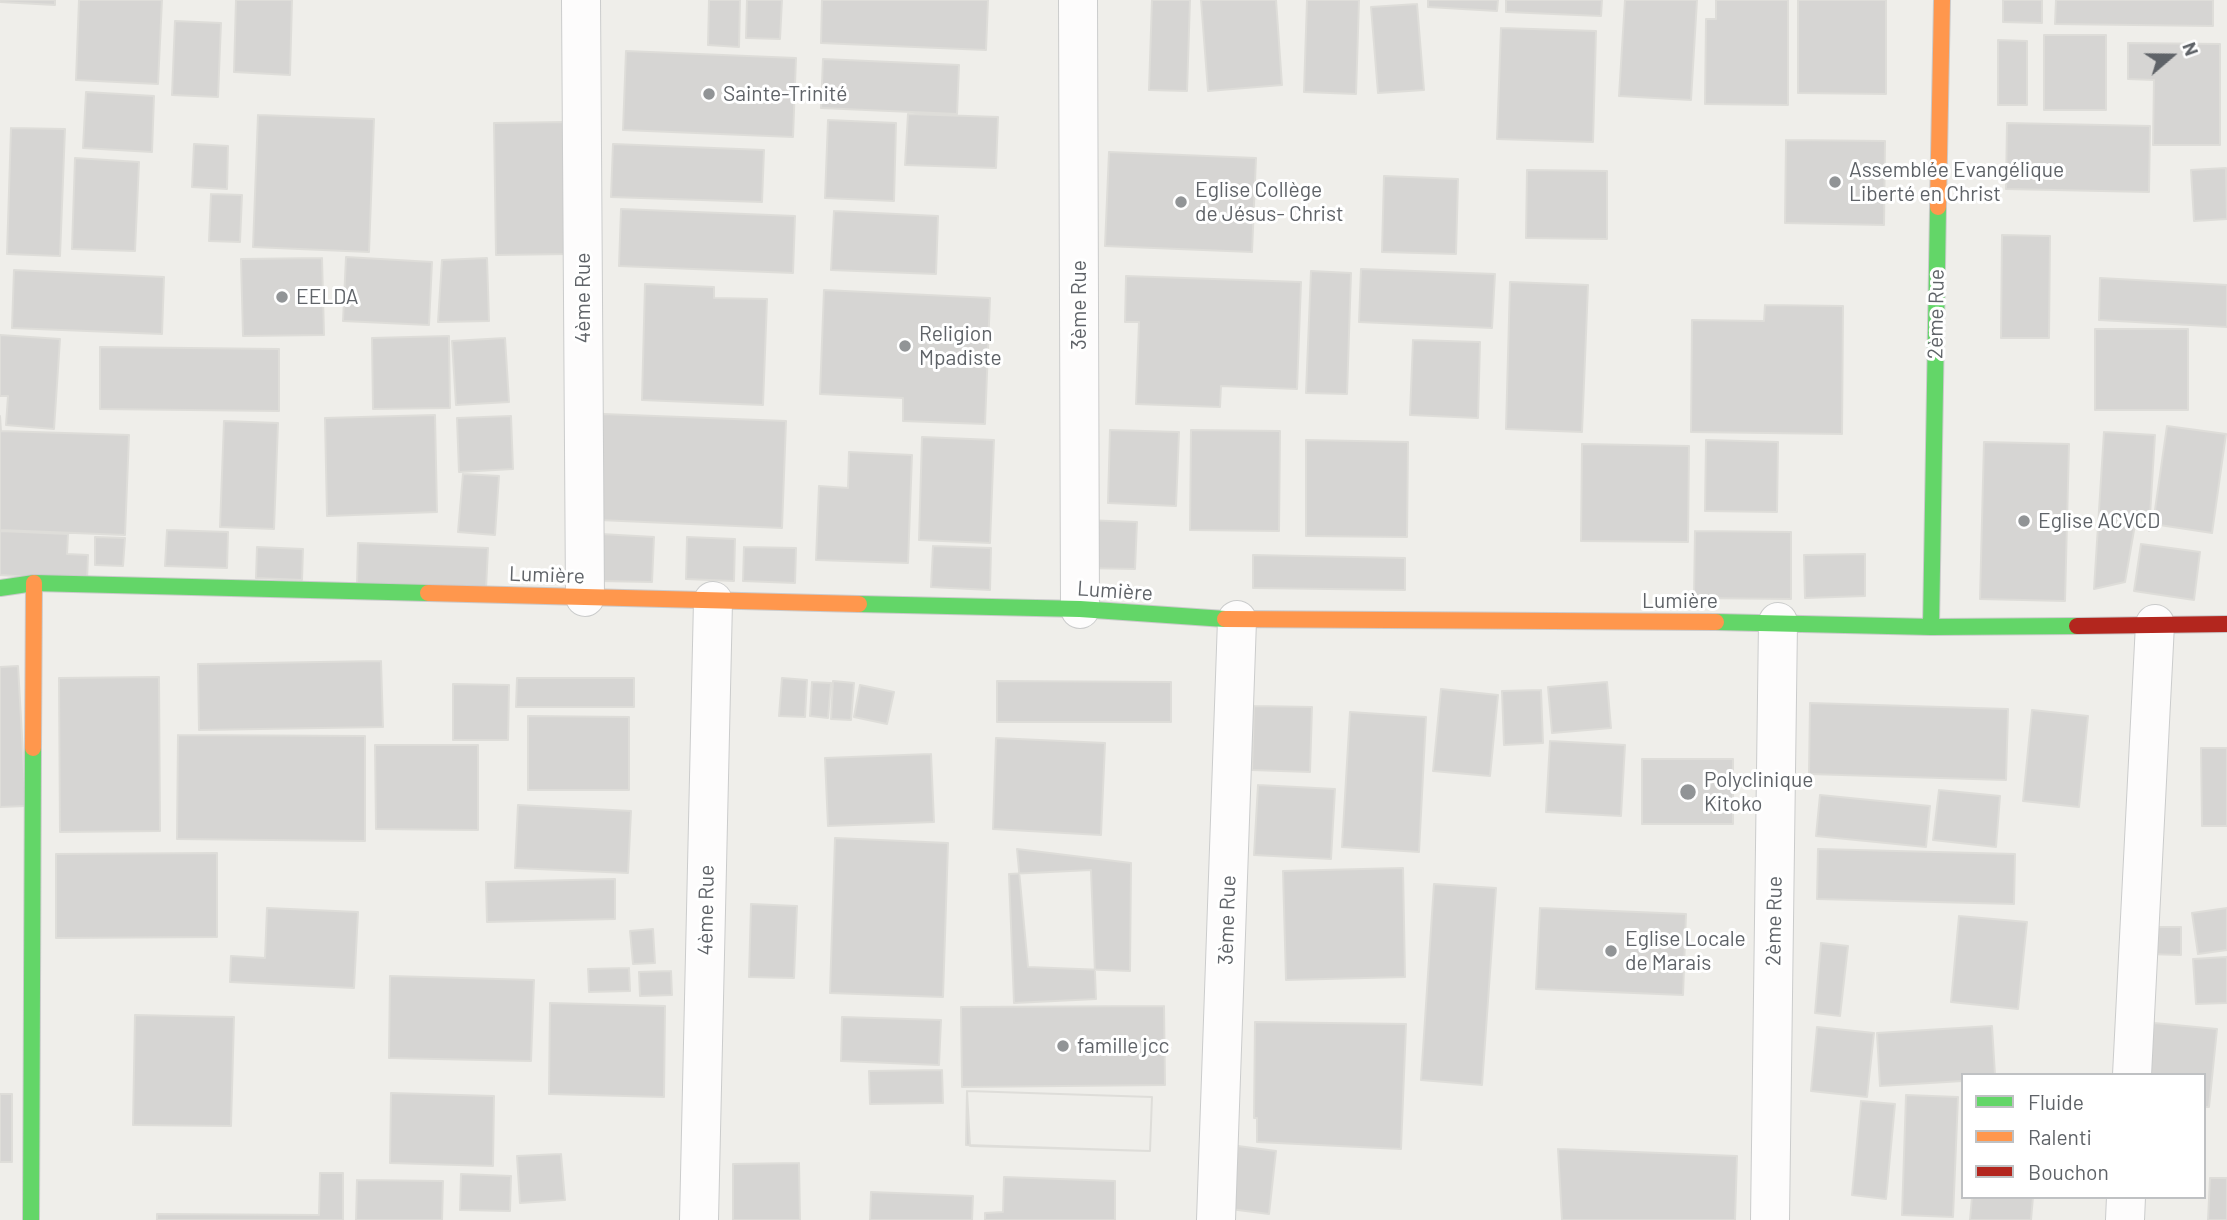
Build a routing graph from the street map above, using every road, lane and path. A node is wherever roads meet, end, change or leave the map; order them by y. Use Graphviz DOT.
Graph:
graph roads {
  1 [pos="581,0"];
  2 [pos="1078,0"];
  3 [pos="1942,0"];
  4 [pos="34,583"];
  5 [pos="0,587"];
  6 [pos="585,597"];
  7 [pos="713,601"];
  8 [pos="1080,609"];
  9 [pos="1237,620"];
  10 [pos="1778,622"];
  11 [pos="2155,624"];
  12 [pos="2227,624"];
  13 [pos="1931,628"];
  14 [pos="2132,1073"];
  15 [pos="2126,1199"];
  16 [pos="31,1220"];
  17 [pos="699,1220"];
  18 [pos="1216,1220"];
  19 [pos="1770,1220"];
  20 [pos="2125,1220"];
  1 -- 6 [label="street, 4ème Rue"];
  2 -- 8 [label="street, 3ème Rue"];
  3 -- 13 [label="street, 2ème Rue"];
  4 -- 5 [label="street, Lumière"];
  4 -- 6 [label="street, Lumière"];
  4 -- 16 [label="street"];
  6 -- 7 [label="street, Lumière"];
  7 -- 8 [label="street, Lumière"];
  7 -- 17 [label="street, 4ème Rue"];
  8 -- 9 [label="street, Lumière"];
  9 -- 10 [label="street, Lumière"];
  9 -- 18 [label="street, 3ème Rue"];
  10 -- 13 [label="street, Lumière"];
  10 -- 19 [label="street, 2ème Rue"];
  11 -- 12 [label="street, Lumière"];
  11 -- 13 [label="street, Lumière"];
  11 -- 14 [label="street"];
  15 -- 20 [label="street"];
}
